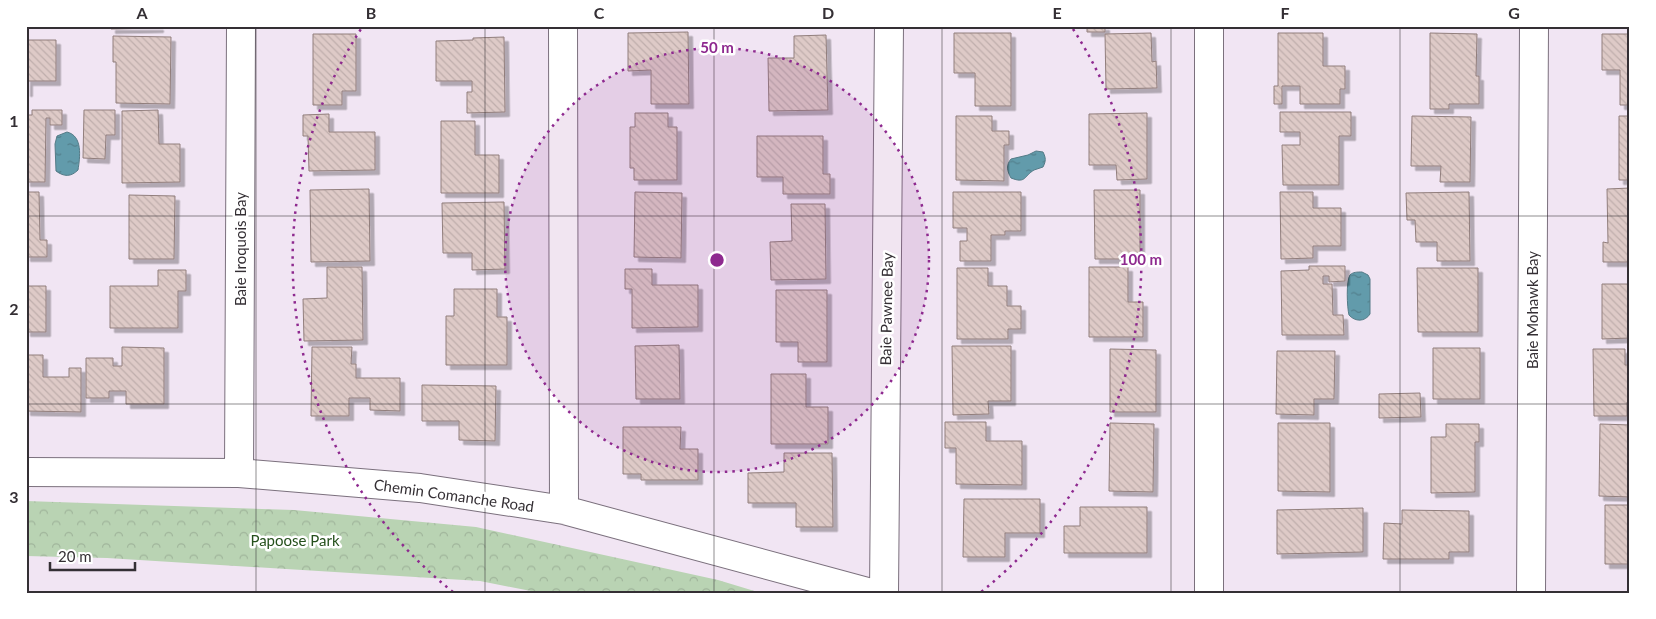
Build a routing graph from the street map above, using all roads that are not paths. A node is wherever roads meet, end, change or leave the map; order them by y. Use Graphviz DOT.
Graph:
graph roads {
  1 [pos="241,26"];
  2 [pos="563,26"];
  3 [pos="889,26"];
  4 [pos="1209,26"];
  5 [pos="1534,26"];
  6 [pos="26,472"];
  7 [pos="239,472"];
  8 [pos="564,510"];
  9 [pos="871,593"];
  10 [pos="884,593"];
  11 [pos="1209,593"];
  12 [pos="1531,593"];
  1 -- 7 [label="street, Baie Iroquois Bay"];
  2 -- 8 [label="street"];
  3 -- 10 [label="street, Baie Pawnee Bay"];
  4 -- 11 [label="street"];
  5 -- 12 [label="street, Baie Mohawk Bay"];
  6 -- 7 [label="street, Chemin Comanche Road"];
  7 -- 8 [label="street, Chemin Comanche Road"];
  8 -- 9 [label="street, Chemin Comanche Road"];
}
